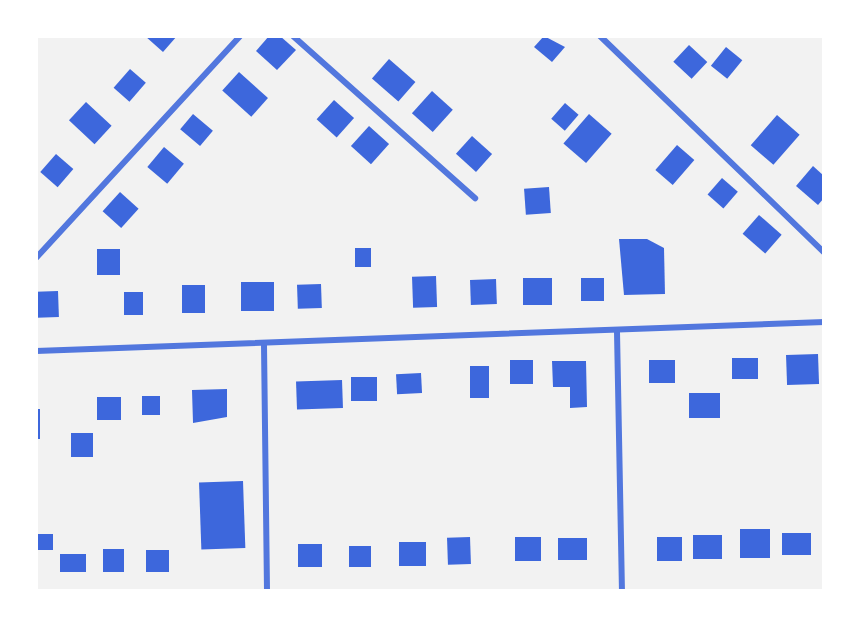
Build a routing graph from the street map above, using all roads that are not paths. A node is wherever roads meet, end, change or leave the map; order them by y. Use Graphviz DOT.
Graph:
graph roads {
  1 [pos="240,36"];
  2 [pos="293,36"];
  3 [pos="600,36"];
  4 [pos="475,198"];
  5 [pos="824,252"];
  6 [pos="36,258"];
  7 [pos="824,322"];
  8 [pos="617,332"];
  9 [pos="264,345"];
  10 [pos="36,351"];
  11 [pos="267,591"];
  12 [pos="622,591"];
  1 -- 6 [label="street"];
  2 -- 4 [label="street"];
  3 -- 5 [label="street"];
  7 -- 8 [label="street"];
  8 -- 9 [label="street"];
  8 -- 12 [label="street"];
  9 -- 10 [label="street"];
  9 -- 11 [label="street"];
}
